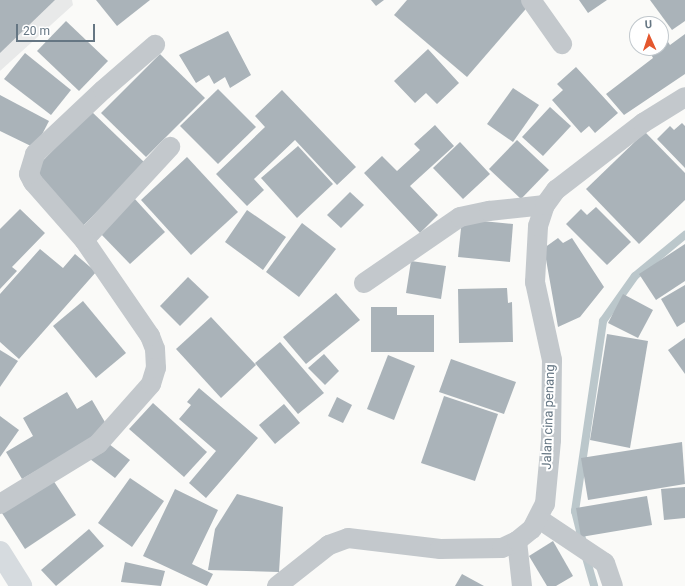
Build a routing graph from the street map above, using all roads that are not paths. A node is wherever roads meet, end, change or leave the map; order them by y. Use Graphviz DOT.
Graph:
graph roads {
  1 [pos="531,0"];
  2 [pos="562,44"];
  3 [pos="155,45"];
  4 [pos="685,97"];
  5 [pos="170,147"];
  6 [pos="545,206"];
  7 [pos="84,240"];
  8 [pos="364,283"];
  9 [pos="0,504"];
  10 [pos="539,520"];
  11 [pos="517,541"];
  12 [pos="0,552"];
  13 [pos="21,586"];
  14 [pos="277,586"];
  15 [pos="522,586"];
  16 [pos="613,586"];
  1 -- 2 [label="street"];
  3 -- 7 [label="street"];
  4 -- 6 [label="street, Jalan cina penang"];
  5 -- 7 [label="street"];
  6 -- 8 [label="street"];
  6 -- 10 [label="street, Jalan cina penang"];
  7 -- 9 [label="street"];
  10 -- 11 [label="street, Jalan cina penang"];
  10 -- 16 [label="street"];
  11 -- 14 [label="street, Jalan cina penang"];
  11 -- 15 [label="street"];
  12 -- 13 [label="main road"];
}
